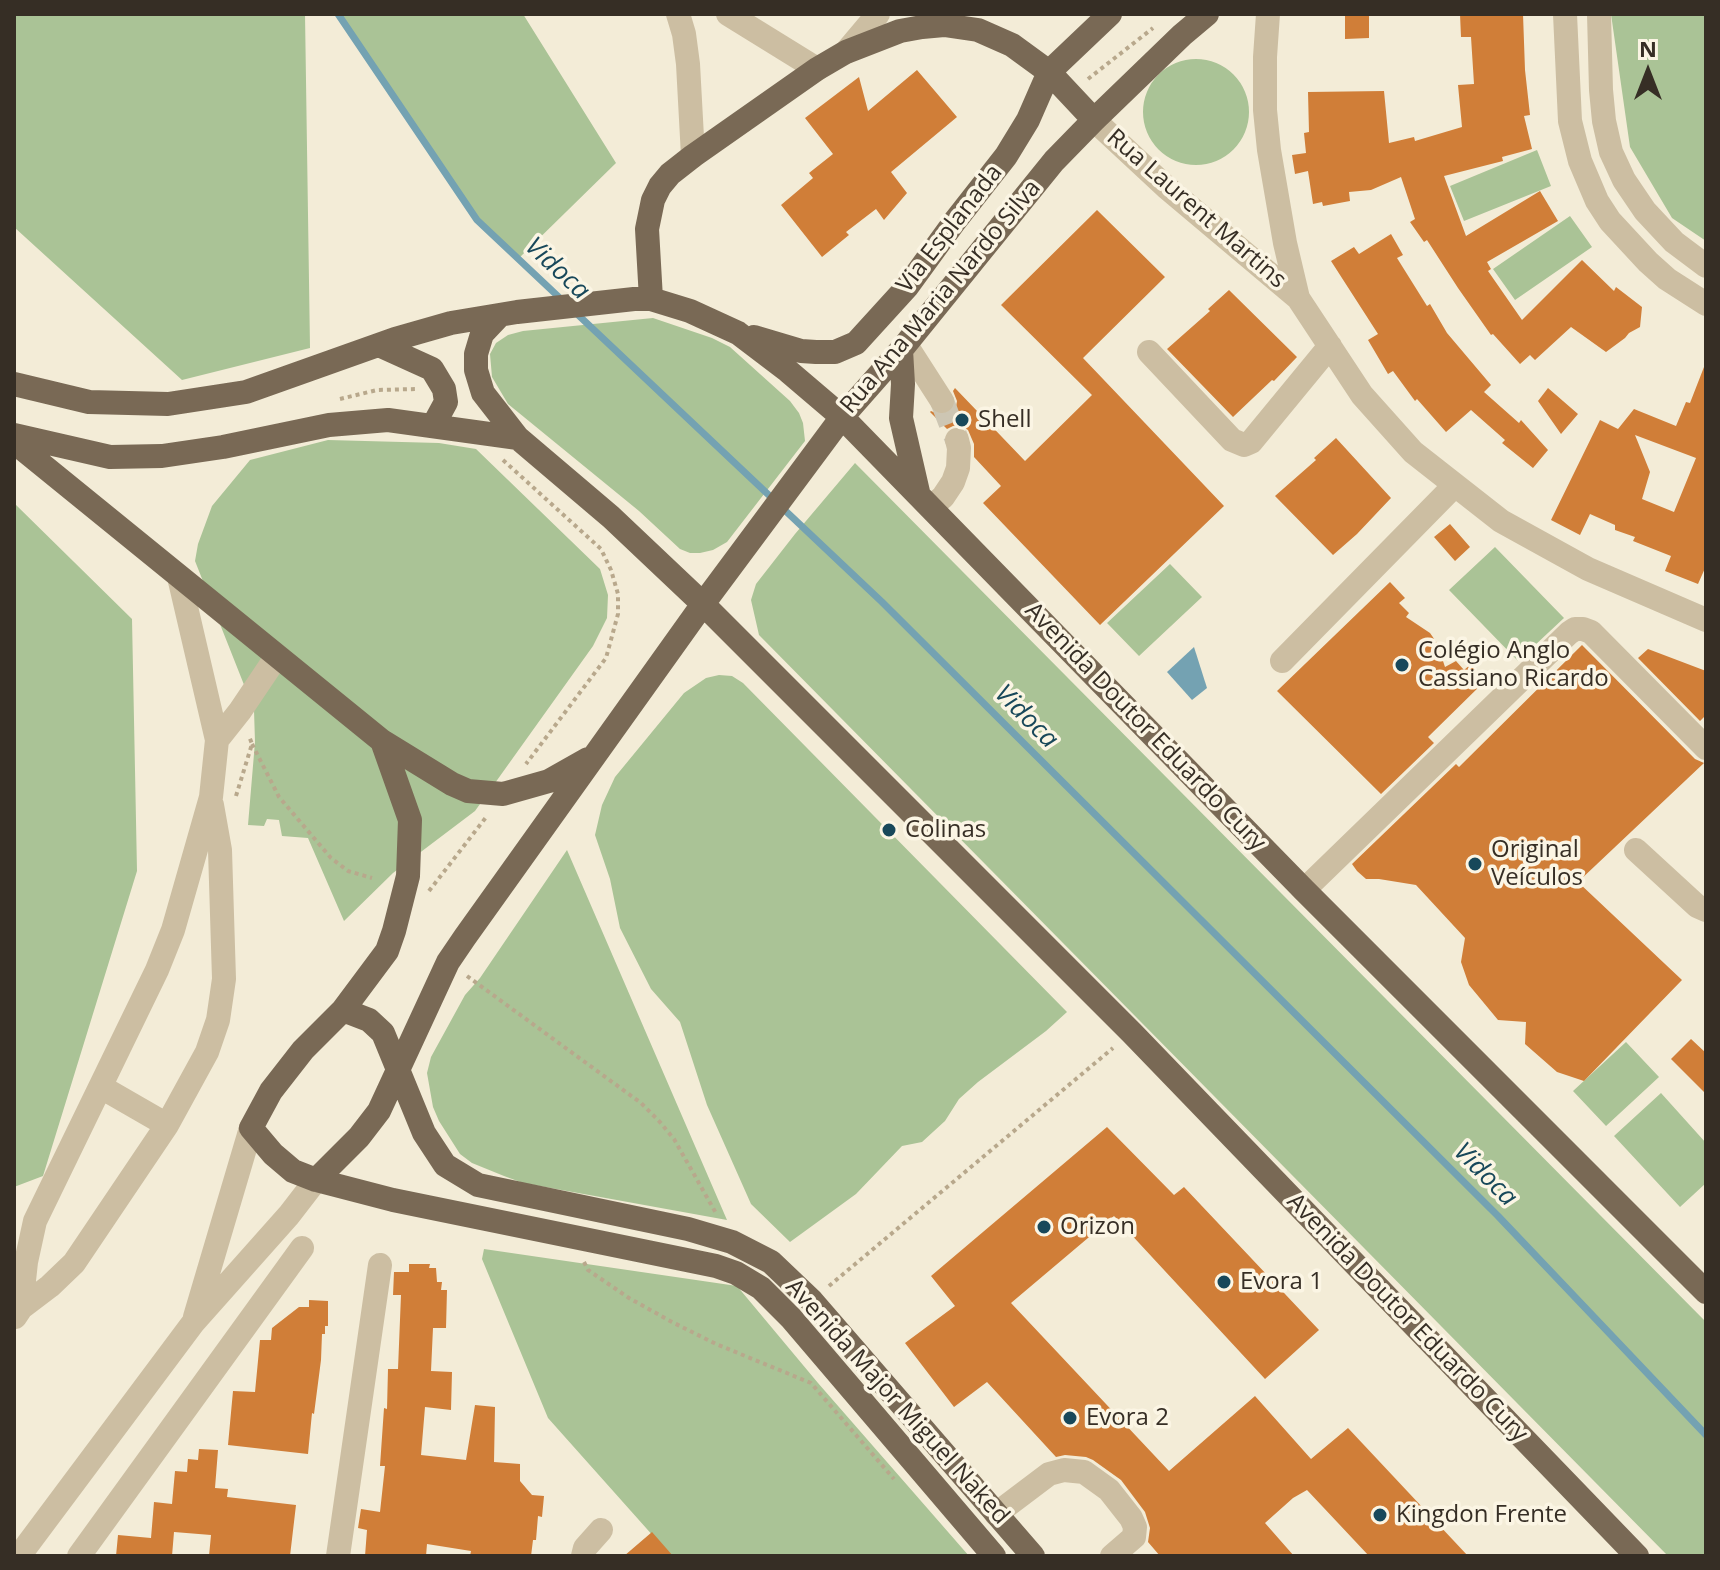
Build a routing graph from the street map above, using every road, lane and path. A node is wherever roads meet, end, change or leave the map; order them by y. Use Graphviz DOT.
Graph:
graph roads {
  1 [pos="678,14"];
  2 [pos="728,14"];
  3 [pos="878,14"];
  4 [pos="1110,14"];
  5 [pos="1207,14"];
  6 [pos="1268,14"];
  7 [pos="1565,14"];
  8 [pos="1599,14"];
  9 [pos="977,22"];
  10 [pos="1160,23"];
  11 [pos="846,52"];
  12 [pos="817,69"];
  13 [pos="1049,72"];
  14 [pos="1072,98"];
  15 [pos="1094,120"];
  16 [pos="693,156"];
  17 [pos="1706,266"];
  18 [pos="1298,298"];
  19 [pos="642,299"];
  20 [pos="1706,304"];
  21 [pos="508,314"];
  22 [pos="738,333"];
  23 [pos="379,345"];
  24 [pos="1330,346"];
  25 [pos="904,347"];
  26 [pos="1149,352"];
  27 [pos="14,384"];
  28 [pos="444,389"];
  29 [pos="331,401"];
  30 [pos="942,401"];
  31 [pos="842,417"];
  32 [pos="433,426"];
  33 [pos="479,433"];
  34 [pos="14,435"];
  35 [pos="518,438"];
  36 [pos="957,440"];
  37 [pos="14,442"];
  38 [pos="1455,485"];
  39 [pos="924,501"];
  40 [pos="179,577"];
  41 [pos="703,604"];
  42 [pos="1706,620"];
  43 [pos="277,656"];
  44 [pos="606,658"];
  45 [pos="1282,661"];
  46 [pos="217,740"];
  47 [pos="382,741"];
  48 [pos="252,744"];
  49 [pos="1705,746"];
  50 [pos="594,756"];
  51 [pos="211,797"];
  52 [pos="1636,850"];
  53 [pos="372,878"];
  54 [pos="1304,890"];
  55 [pos="1706,910"];
  56 [pos="448,962"];
  57 [pos="343,1010"];
  58 [pos="1132,1033"];
  59 [pos="399,1071"];
  60 [pos="101,1087"];
  61 [pos="167,1125"];
  62 [pos="251,1128"];
  63 [pos="316,1180"];
  64 [pos="573,1238"];
  65 [pos="732,1242"];
  66 [pos="302,1248"];
  67 [pos="380,1265"];
  68 [pos="1706,1292"];
  69 [pos="812,1301"];
  70 [pos="18,1313"];
  71 [pos="193,1323"];
  72 [pos="902,1487"];
  73 [pos="996,1514"];
  74 [pos="601,1530"];
  75 [pos="19,1556"];
  76 [pos="79,1556"];
  77 [pos="338,1556"];
  78 [pos="583,1556"];
  79 [pos="994,1556"];
  80 [pos="1033,1556"];
  81 [pos="1112,1556"];
  82 [pos="1637,1556"];
  1 -- 16 [label="street"];
  2 -- 12 [label="street"];
  3 -- 11 [label="street"];
  4 -- 13 [label="main road, Via Esplanada"];
  5 -- 15 [label="main road, Rua Ana Maria Nardo Silva"];
  6 -- 18 [label="street, Rua Laurent Martins"];
  7 -- 20 [label="street"];
  8 -- 17 [label="street"];
  9 -- 11 [label="main road"];
  9 -- 13 [label="main road"];
  10 -- 14 [label="path"];
  11 -- 12 [label="main road"];
  12 -- 16 [label="main road"];
  13 -- 14 [label="main road"];
  13 -- 22 [label="main road, Via Esplanada"];
  14 -- 15 [label="main road"];
  15 -- 18 [label="street, Rua Laurent Martins"];
  15 -- 25 [label="main road, Rua Ana Maria Nardo Silva"];
  16 -- 19 [label="main road"];
  18 -- 24 [label="street, Rua Laurent Martins"];
  19 -- 21 [label="main road, Avenida Doutor Eduardo Cury"];
  19 -- 22 [label="main road, Avenida Doutor Eduardo Cury"];
  21 -- 23 [label="main road, Avenida Doutor Eduardo Cury"];
  21 -- 35 [label="main road, Avenida Doutor Eduardo Cury"];
  22 -- 31 [label="main road, Avenida Doutor Eduardo Cury"];
  23 -- 27 [label="main road, Avenida Doutor Eduardo Cury"];
  23 -- 28 [label="main road"];
  24 -- 26 [label="street"];
  24 -- 38 [label="street, Rua Laurent Martins"];
  25 -- 30 [label="street"];
  25 -- 31 [label="main road, Rua Ana Maria Nardo Silva"];
  25 -- 39 [label="main road"];
  28 -- 29 [label="path"];
  28 -- 32 [label="main road"];
  31 -- 39 [label="main road, Avenida Doutor Eduardo Cury"];
  31 -- 41 [label="main road, Rua Ana Maria Nardo Silva"];
  32 -- 33 [label="main road"];
  32 -- 34 [label="main road"];
  33 -- 35 [label="main road"];
  33 -- 44 [label="path"];
  35 -- 41 [label="main road, Avenida Doutor Eduardo Cury"];
  36 -- 39 [label="street"];
  37 -- 40 [label="main road"];
  38 -- 42 [label="street, Rua Laurent Martins"];
  38 -- 45 [label="street"];
  39 -- 54 [label="main road, Avenida Doutor Eduardo Cury"];
  40 -- 43 [label="main road"];
  40 -- 46 [label="street"];
  41 -- 50 [label="main road, Rua Ana Maria Nardo Silva"];
  41 -- 58 [label="main road, Avenida Doutor Eduardo Cury"];
  43 -- 46 [label="street"];
  43 -- 47 [label="main road"];
  46 -- 51 [label="street"];
  47 -- 50 [label="main road"];
  47 -- 57 [label="main road"];
  48 -- 53 [label="path"];
  49 -- 54 [label="street"];
  50 -- 56 [label="main road, Rua Ana Maria Nardo Silva"];
  51 -- 60 [label="street"];
  51 -- 61 [label="street"];
  52 -- 55 [label="street"];
  54 -- 68 [label="main road, Avenida Doutor Eduardo Cury"];
  56 -- 59 [label="main road, Rua Ana Maria Nardo Silva"];
  56 -- 65 [label="path"];
  57 -- 59 [label="main road, Avenida Major Miguel Naked"];
  57 -- 62 [label="main road"];
  58 -- 69 [label="path"];
  58 -- 82 [label="main road, Avenida Doutor Eduardo Cury"];
  59 -- 63 [label="main road, Rua Ana Maria Nardo Silva"];
  59 -- 65 [label="main road, Avenida Major Miguel Naked"];
  60 -- 61 [label="street"];
  60 -- 70 [label="street"];
  61 -- 70 [label="street"];
  62 -- 63 [label="main road, Avenida Major Miguel Naked"];
  62 -- 71 [label="street"];
  63 -- 64 [label="main road, Avenida Major Miguel Naked"];
  63 -- 71 [label="street"];
  64 -- 72 [label="path"];
  64 -- 79 [label="main road, Avenida Major Miguel Naked"];
  65 -- 69 [label="main road, Avenida Major Miguel Naked"];
  66 -- 76 [label="street"];
  67 -- 77 [label="street"];
  69 -- 73 [label="main road, Avenida Major Miguel Naked"];
  71 -- 75 [label="street"];
  73 -- 80 [label="main road, Avenida Major Miguel Naked"];
  73 -- 81 [label="street"];
  74 -- 78 [label="street"];
}
